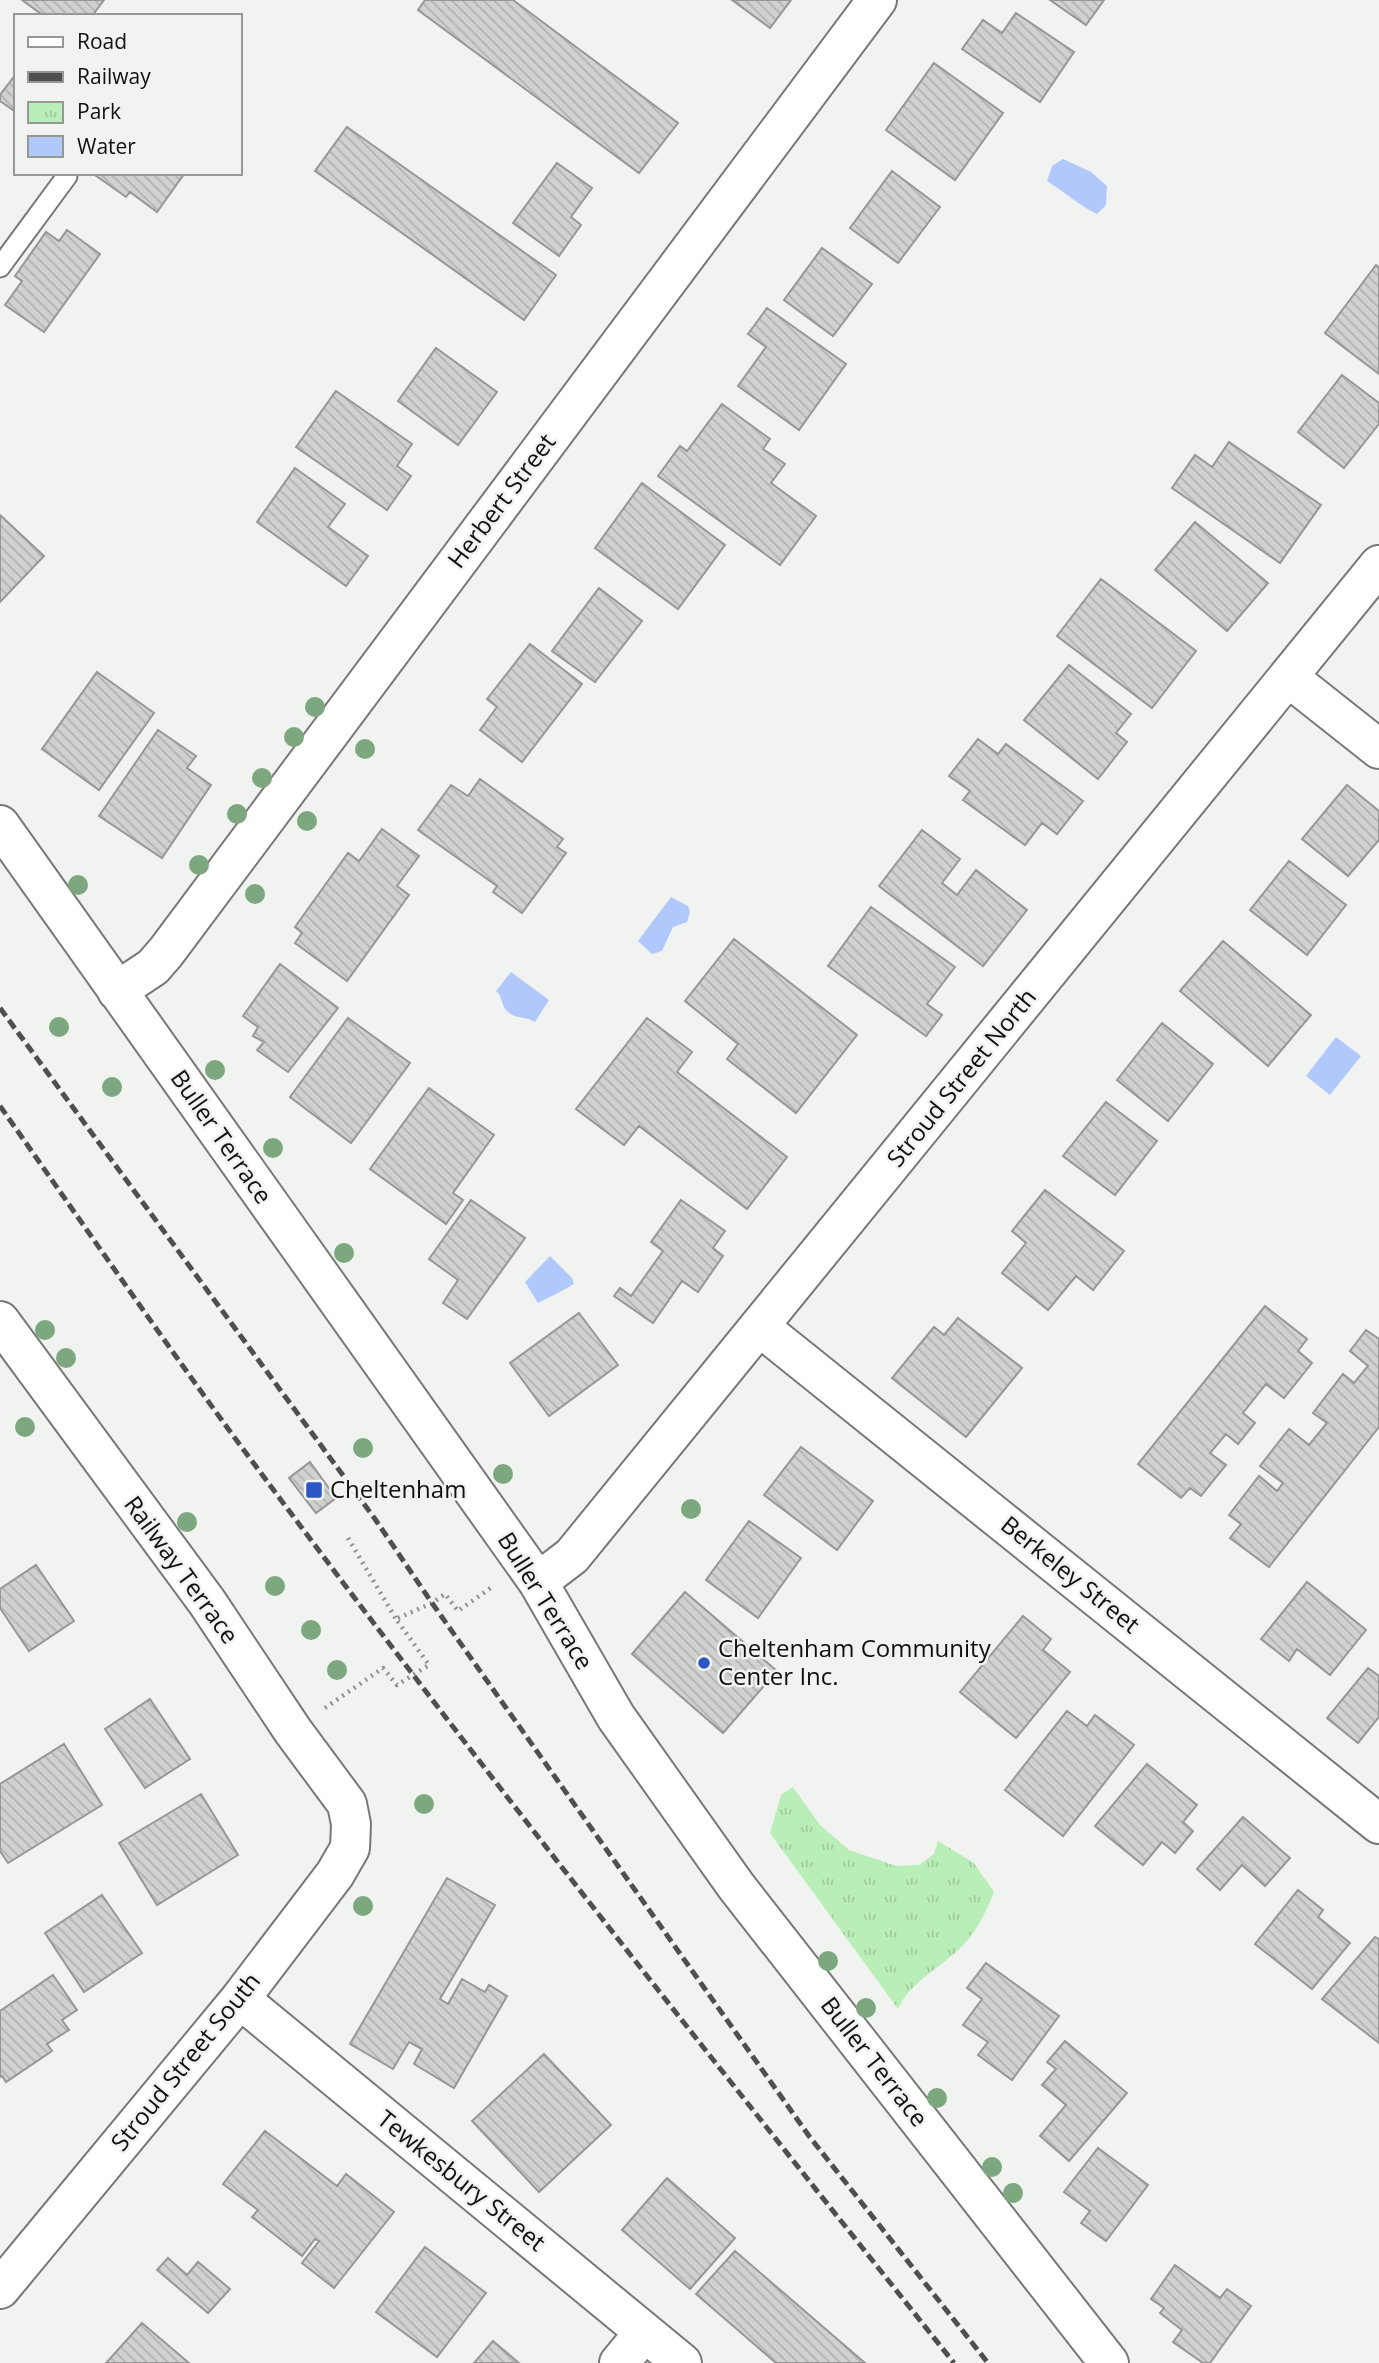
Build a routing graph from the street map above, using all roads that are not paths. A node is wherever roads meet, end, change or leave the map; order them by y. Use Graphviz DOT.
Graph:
graph roads {
  1 [pos="877,0"];
  2 [pos="67,176"];
  3 [pos="0,267"];
  4 [pos="1379,565"];
  5 [pos="1288,677"];
  6 [pos="1379,750"];
  7 [pos="0,825"];
  8 [pos="117,992"];
  9 [pos="0,1321"];
  10 [pos="760,1327"];
  11 [pos="537,1582"];
  12 [pos="351,1824"];
  13 [pos="1379,1824"];
  14 [pos="240,1999"];
  15 [pos="0,2289"];
  16 [pos="644,2333"];
  17 [pos="619,2363"];
  18 [pos="682,2363"];
  19 [pos="1109,2363"];
  1 -- 8 [label="street, Herbert Street"];
  2 -- 3 [label="lane"];
  4 -- 5 [label="street, Stroud Street North"];
  5 -- 6 [label="street"];
  5 -- 10 [label="street, Stroud Street North"];
  7 -- 8 [label="street, Buller Terrace"];
  8 -- 11 [label="street, Buller Terrace"];
  9 -- 12 [label="street, Railway Terrace"];
  10 -- 11 [label="street, Stroud Street North"];
  10 -- 13 [label="street, Berkeley Street"];
  11 -- 19 [label="street, Buller Terrace"];
  12 -- 14 [label="street, Stroud Street South"];
  14 -- 15 [label="street, Stroud Street South"];
  14 -- 16 [label="street, Tewkesbury Street"];
  16 -- 17 [label="street"];
  16 -- 18 [label="street, Tewkesbury Street"];
}
